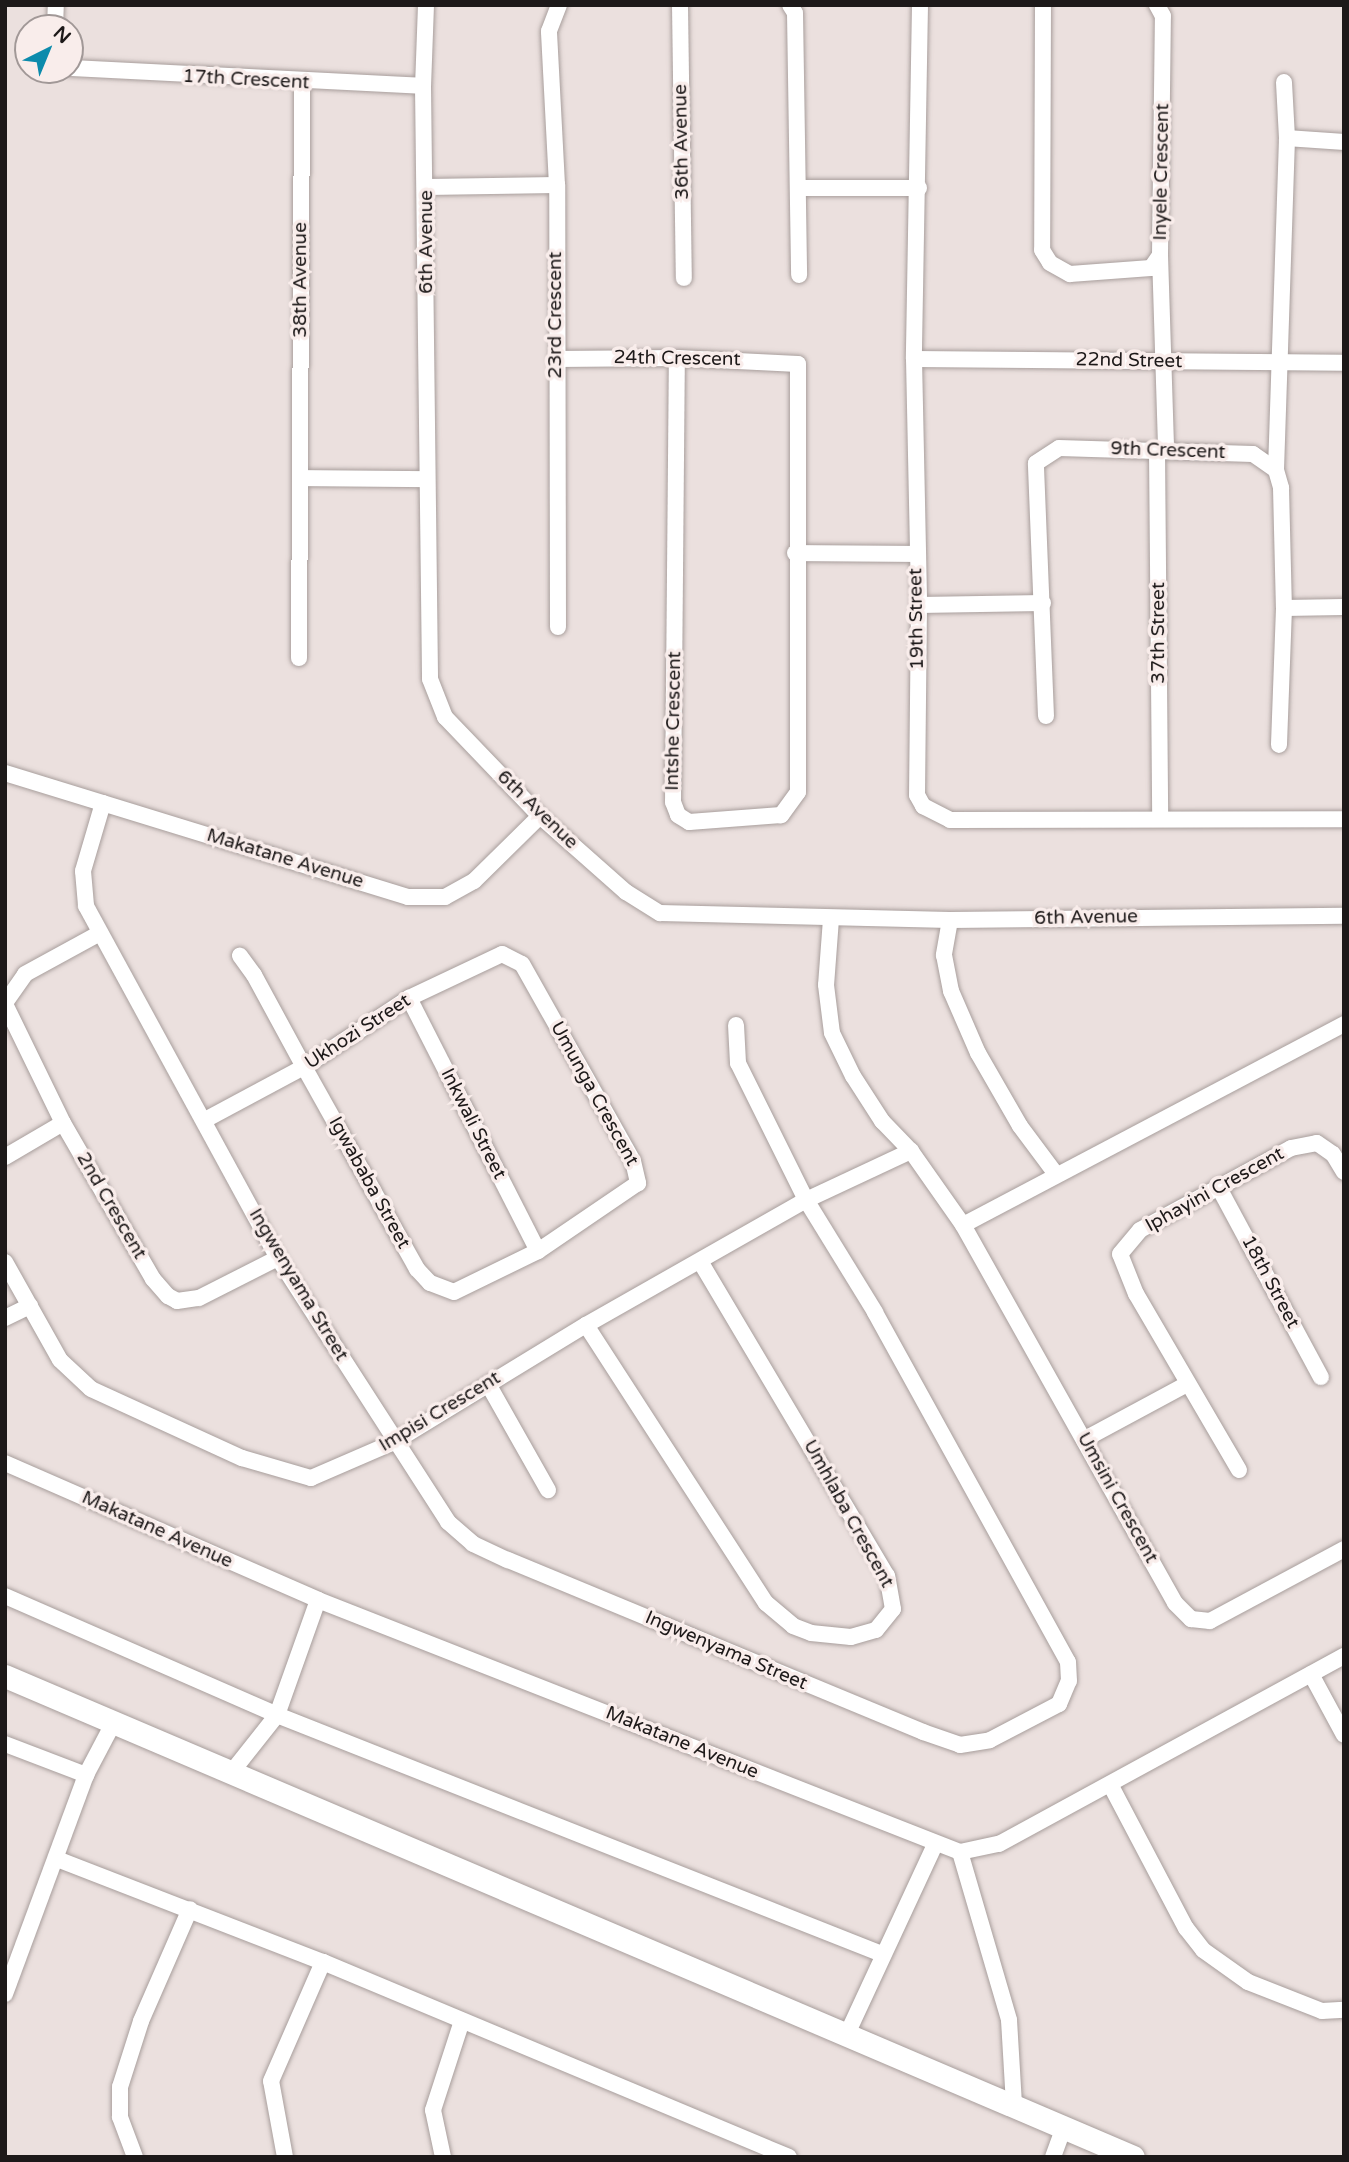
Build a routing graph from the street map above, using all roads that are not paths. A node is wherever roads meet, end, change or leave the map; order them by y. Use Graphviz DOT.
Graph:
graph roads {
  1 [pos="426,5"];
  2 [pos="559,5"];
  3 [pos="680,5"];
  4 [pos="920,5"];
  5 [pos="1043,5"];
  6 [pos="792,6"];
  7 [pos="1159,6"];
  8 [pos="84,69"];
  9 [pos="1284,82"];
  10 [pos="302,83"];
  11 [pos="423,86"];
  12 [pos="1287,138"];
  13 [pos="1344,142"];
  14 [pos="557,185"];
  15 [pos="427,187"];
  16 [pos="799,188"];
  17 [pos="919,188"];
  18 [pos="1160,255"];
  19 [pos="799,275"];
  20 [pos="684,278"];
  21 [pos="677,358"];
  22 [pos="556,359"];
  23 [pos="914,359"];
  24 [pos="1162,361"];
  25 [pos="1282,362"];
  26 [pos="1344,363"];
  27 [pos="798,364"];
  28 [pos="1162,451"];
  29 [pos="1276,470"];
  30 [pos="300,478"];
  31 [pos="427,479"];
  32 [pos="795,553"];
  33 [pos="915,554"];
  34 [pos="1043,603"];
  35 [pos="919,604"];
  36 [pos="1344,607"];
  37 [pos="1284,608"];
  38 [pos="558,627"];
  39 [pos="299,658"];
  40 [pos="1046,716"];
  41 [pos="1279,745"];
  42 [pos="5,773"];
  43 [pos="103,803"];
  44 [pos="540,816"];
  45 [pos="1160,816"];
  46 [pos="1344,819"];
  47 [pos="1344,916"];
  48 [pos="831,919"];
  49 [pos="950,920"];
  50 [pos="100,933"];
  51 [pos="240,956"];
  52 [pos="515,957"];
  53 [pos="409,998"];
  54 [pos="5,1003"];
  55 [pos="1344,1024"];
  56 [pos="736,1025"];
  57 [pos="304,1067"];
  58 [pos="205,1121"];
  59 [pos="63,1123"];
  60 [pos="911,1151"];
  61 [pos="5,1157"];
  62 [pos="1344,1172"];
  63 [pos="1055,1173"];
  64 [pos="1218,1186"];
  65 [pos="806,1200"];
  66 [pos="963,1225"];
  67 [pos="538,1251"];
  68 [pos="278,1258"];
  69 [pos="700,1261"];
  70 [pos="5,1262"];
  71 [pos="443,1290"];
  72 [pos="30,1306"];
  73 [pos="5,1318"];
  74 [pos="586,1325"];
  75 [pos="1321,1377"];
  76 [pos="488,1384"];
  77 [pos="1187,1384"];
  78 [pos="1085,1439"];
  79 [pos="394,1443"];
  80 [pos="5,1463"];
  81 [pos="1239,1470"];
  82 [pos="548,1490"];
  83 [pos="1344,1549"];
  84 [pos="5,1596"];
  85 [pos="318,1600"];
  86 [pos="1344,1656"];
  87 [pos="1311,1674"];
  88 [pos="5,1676"];
  89 [pos="278,1715"];
  90 [pos="114,1722"];
  91 [pos="1344,1735"];
  92 [pos="5,1744"];
  93 [pos="231,1773"];
  94 [pos="86,1775"];
  95 [pos="1111,1786"];
  96 [pos="935,1845"];
  97 [pos="960,1852"];
  98 [pos="57,1859"];
  99 [pos="190,1909"];
  100 [pos="882,1954"];
  101 [pos="323,1962"];
  102 [pos="5,1994"];
  103 [pos="1344,2010"];
  104 [pos="462,2021"];
  105 [pos="848,2032"];
  106 [pos="1014,2105"];
  107 [pos="1064,2127"];
  108 [pos="782,2155"];
  109 [pos="135,2157"];
  110 [pos="285,2157"];
  111 [pos="443,2157"];
  112 [pos="1053,2157"];
  113 [pos="1133,2157"];
  1 -- 11 [label="street, 6th Avenue"];
  2 -- 14 [label="street, 23rd Crescent"];
  3 -- 20 [label="street, 36th Avenue"];
  4 -- 17 [label="street, 19th Street"];
  5 -- 18 [label="street, Inyele Crescent"];
  6 -- 16 [label="street"];
  7 -- 18 [label="street, Inyele Crescent"];
  8 -- 10 [label="street, 17th Crescent"];
  9 -- 12 [label="street"];
  10 -- 11 [label="street, 17th Crescent"];
  10 -- 30 [label="street, 38th Avenue"];
  11 -- 15 [label="street, 6th Avenue"];
  12 -- 13 [label="street"];
  12 -- 25 [label="street"];
  14 -- 15 [label="street"];
  14 -- 22 [label="street, 23rd Crescent"];
  15 -- 31 [label="street, 6th Avenue"];
  16 -- 17 [label="street"];
  16 -- 19 [label="street"];
  17 -- 23 [label="street, 19th Street"];
  18 -- 24 [label="street, 37th Street"];
  21 -- 22 [label="street, 24th Crescent"];
  21 -- 27 [label="street, 24th Crescent"];
  21 -- 32 [label="street, Intshe Crescent"];
  22 -- 38 [label="street, 23rd Crescent"];
  23 -- 24 [label="street, 22nd Street"];
  23 -- 33 [label="street, 19th Street"];
  24 -- 25 [label="street, 22nd Street"];
  24 -- 28 [label="street, 37th Street"];
  25 -- 26 [label="street, 22nd Street"];
  25 -- 29 [label="street"];
  27 -- 32 [label="street, Intshe Crescent"];
  28 -- 29 [label="street, 9th Crescent"];
  28 -- 34 [label="street, 9th Crescent"];
  28 -- 45 [label="street, 37th Street"];
  29 -- 37 [label="street"];
  30 -- 31 [label="street"];
  30 -- 39 [label="street, 38th Avenue"];
  31 -- 44 [label="street, 6th Avenue"];
  32 -- 33 [label="street"];
  33 -- 35 [label="street, 19th Street"];
  34 -- 35 [label="street"];
  34 -- 40 [label="street, 9th Crescent"];
  35 -- 45 [label="street, 19th Street"];
  36 -- 37 [label="street"];
  37 -- 41 [label="street"];
  42 -- 43 [label="street, Makatane Avenue"];
  43 -- 44 [label="street, Makatane Avenue"];
  43 -- 50 [label="street, Ingwenyama Street"];
  44 -- 48 [label="street, 6th Avenue"];
  45 -- 46 [label="street, 19th Street"];
  47 -- 49 [label="street, 6th Avenue"];
  48 -- 49 [label="street, 6th Avenue"];
  48 -- 60 [label="street, Umsini Crescent"];
  49 -- 63 [label="street"];
  50 -- 54 [label="street, 2nd Crescent"];
  50 -- 58 [label="street, Ingwenyama Street"];
  51 -- 57 [label="street, Igwababa Street"];
  52 -- 53 [label="street, Ukhozi Street"];
  52 -- 67 [label="street, Umunga Crescent"];
  53 -- 57 [label="street, Ukhozi Street"];
  53 -- 67 [label="street, Inkwali Street"];
  54 -- 59 [label="street, 2nd Crescent"];
  55 -- 63 [label="street"];
  56 -- 65 [label="street, Ingwenyama Street"];
  57 -- 58 [label="street, Ukhozi Street"];
  57 -- 71 [label="street, Igwababa Street"];
  58 -- 68 [label="street, Ingwenyama Street"];
  59 -- 61 [label="street"];
  59 -- 68 [label="street, 2nd Crescent"];
  60 -- 65 [label="street, Impisi Crescent"];
  60 -- 66 [label="street, Umsini Crescent"];
  62 -- 64 [label="street, Iphayini Crescent"];
  63 -- 66 [label="street"];
  64 -- 75 [label="street, 18th Street"];
  64 -- 77 [label="street, Iphayini Crescent"];
  65 -- 69 [label="street, Impisi Crescent"];
  65 -- 79 [label="street, Ingwenyama Street"];
  66 -- 78 [label="street, Umsini Crescent"];
  67 -- 71 [label="street, Umunga Crescent"];
  68 -- 79 [label="street, Ingwenyama Street"];
  69 -- 74 [label="street, Impisi Crescent"];
  69 -- 74 [label="street, Umhlaba Crescent"];
  70 -- 72 [label="street, Impisi Crescent"];
  72 -- 73 [label="street"];
  72 -- 79 [label="street, Impisi Crescent"];
  74 -- 76 [label="street, Impisi Crescent"];
  76 -- 79 [label="street, Impisi Crescent"];
  76 -- 82 [label="street"];
  77 -- 78 [label="street"];
  77 -- 81 [label="street, Iphayini Crescent"];
  78 -- 83 [label="street, Umsini Crescent"];
  80 -- 85 [label="street, Makatane Avenue"];
  84 -- 89 [label="street"];
  85 -- 89 [label="street"];
  85 -- 96 [label="street, Makatane Avenue"];
  86 -- 87 [label="street, Makatane Avenue"];
  87 -- 91 [label="street"];
  87 -- 95 [label="street, Makatane Avenue"];
  88 -- 90 [label="main road"];
  89 -- 93 [label="street"];
  89 -- 100 [label="street"];
  90 -- 93 [label="main road"];
  90 -- 94 [label="street"];
  92 -- 94 [label="street"];
  93 -- 105 [label="main road"];
  94 -- 98 [label="street"];
  95 -- 97 [label="street, Makatane Avenue"];
  95 -- 103 [label="street"];
  96 -- 97 [label="street, Makatane Avenue"];
  96 -- 100 [label="street"];
  97 -- 106 [label="street"];
  98 -- 99 [label="street"];
  98 -- 102 [label="street"];
  99 -- 101 [label="street"];
  99 -- 109 [label="street"];
  100 -- 105 [label="street"];
  101 -- 104 [label="street"];
  101 -- 110 [label="street"];
  104 -- 108 [label="street"];
  104 -- 111 [label="street"];
  105 -- 106 [label="main road"];
  106 -- 107 [label="main road"];
  107 -- 112 [label="street"];
  107 -- 113 [label="main road"];
}
